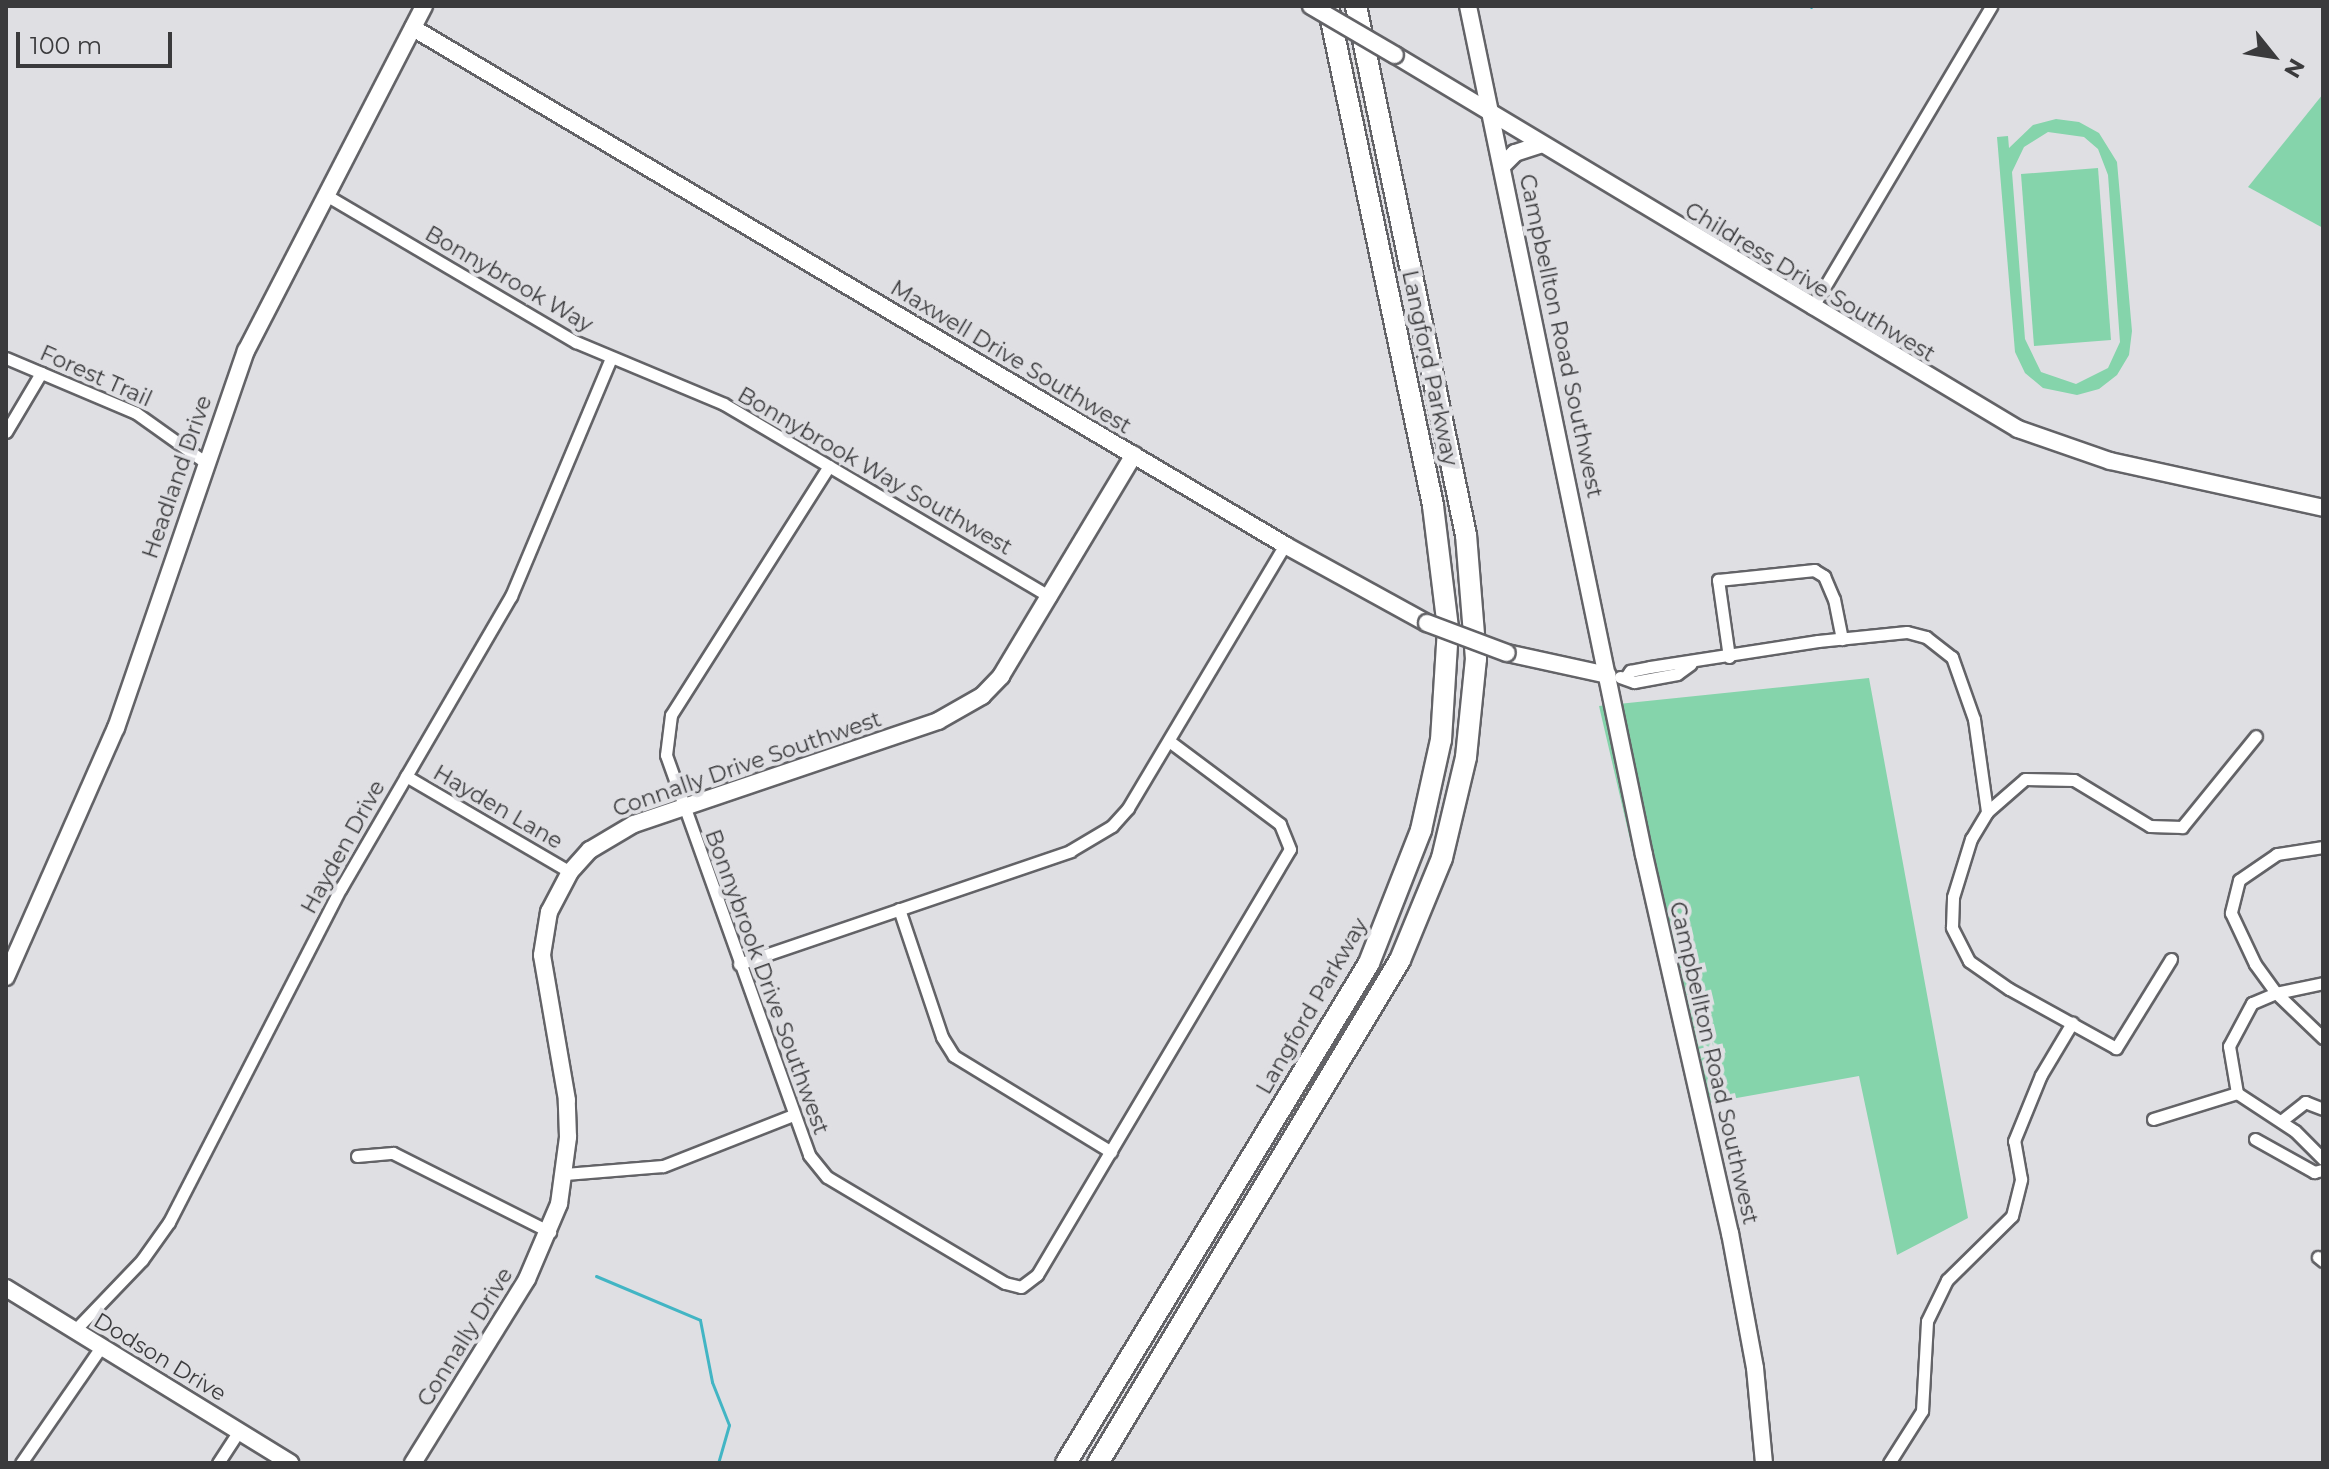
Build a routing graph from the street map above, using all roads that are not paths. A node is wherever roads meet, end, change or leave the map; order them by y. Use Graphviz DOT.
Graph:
graph roads {
  1 [pos="424,6"];
  2 [pos="1311,6"];
  3 [pos="1328,6"];
  4 [pos="1356,6"];
  5 [pos="1468,6"];
  6 [pos="1991,6"];
  7 [pos="413,28"];
  8 [pos="1493,117"];
  9 [pos="1540,145"];
  10 [pos="1503,165"];
  11 [pos="326,195"];
  12 [pos="1812,308"];
  13 [pos="6,358"];
  14 [pos="610,360"];
  15 [pos="41,373"];
  16 [pos="677,386"];
  17 [pos="6,432"];
  18 [pos="1134,455"];
  19 [pos="205,462"];
  20 [pos="829,466"];
  21 [pos="2323,508"];
  22 [pos="1285,545"];
  23 [pos="1050,597"];
  24 [pos="1842,639"];
  25 [pos="1729,657"];
  26 [pos="1608,675"];
  27 [pos="2256,736"];
  28 [pos="1169,741"];
  29 [pos="406,776"];
  30 [pos="683,807"];
  31 [pos="1987,812"];
  32 [pos="2323,847"];
  33 [pos="570,872"];
  34 [pos="899,909"];
  35 [pos="2171,959"];
  36 [pos="739,964"];
  37 [pos="6,977"];
  38 [pos="2323,983"];
  39 [pos="2276,993"];
  40 [pos="2072,1023"];
  41 [pos="2323,1038"];
  42 [pos="2237,1093"];
  43 [pos="2323,1109"];
  44 [pos="793,1115"];
  45 [pos="2153,1119"];
  46 [pos="2281,1121"];
  47 [pos="2255,1139"];
  48 [pos="1111,1152"];
  49 [pos="357,1156"];
  50 [pos="2323,1159"];
  51 [pos="2323,1170"];
  52 [pos="565,1174"];
  53 [pos="550,1232"];
  54 [pos="6,1288"];
  55 [pos="74,1331"];
  56 [pos="101,1347"];
  57 [pos="239,1431"];
  58 [pos="21,1463"];
  59 [pos="218,1463"];
  60 [pos="291,1463"];
  61 [pos="413,1463"];
  62 [pos="1066,1463"];
  63 [pos="1098,1463"];
  64 [pos="1764,1463"];
  65 [pos="1889,1463"];
  1 -- 7 [label="street, Headland Drive"];
  2 -- 8 [label="street, Childress Drive Southwest, bridge"];
  3 -- 62 [label="highway, Langford Parkway"];
  4 -- 63 [label="highway, Langford Parkway"];
  5 -- 8 [label="street, Campbellton Road Southwest"];
  6 -- 12 [label="street"];
  7 -- 11 [label="street, Headland Drive"];
  7 -- 18 [label="street, Maxwell Drive Southwest"];
  8 -- 9 [label="street, Childress Drive Southwest"];
  8 -- 10 [label="street, Campbellton Road Southwest"];
  9 -- 10 [label="street"];
  9 -- 12 [label="street, Childress Drive Southwest"];
  10 -- 26 [label="street, Campbellton Road Southwest"];
  11 -- 14 [label="street, Bonnybrook Way"];
  11 -- 19 [label="street, Headland Drive"];
  12 -- 21 [label="street, Childress Drive Southwest"];
  13 -- 15 [label="street, Forest Trail"];
  14 -- 16 [label="street, Bonnybrook Way"];
  14 -- 29 [label="street, Hayden Drive"];
  15 -- 17 [label="street"];
  15 -- 19 [label="street, Forest Trail"];
  16 -- 20 [label="street, Bonnybrook Way Southwest"];
  18 -- 22 [label="street, Maxwell Drive Southwest"];
  18 -- 23 [label="street, Connally Drive Southwest"];
  19 -- 37 [label="street, Headland Drive"];
  20 -- 23 [label="street, Bonnybrook Way Southwest"];
  20 -- 30 [label="street, Bonnybrook Drive Southwest"];
  22 -- 26 [label="street, Maxwell Drive Southwest, bridge"];
  22 -- 28 [label="street"];
  23 -- 30 [label="street, Connally Drive Southwest"];
  24 -- 25 [label="street"];
  24 -- 25 [label="street"];
  24 -- 31 [label="street"];
  25 -- 26 [label="street"];
  26 -- 64 [label="street, Campbellton Road Southwest"];
  27 -- 31 [label="street"];
  28 -- 34 [label="street"];
  28 -- 48 [label="street, Bonnybrook Drive Southwest"];
  29 -- 33 [label="street, Hayden Lane"];
  29 -- 55 [label="street, Hayden Drive"];
  30 -- 33 [label="street, Connally Drive Southwest"];
  30 -- 36 [label="street, Bonnybrook Drive Southwest"];
  31 -- 40 [label="street"];
  32 -- 39 [label="street"];
  33 -- 52 [label="street, Connally Drive Southwest"];
  34 -- 36 [label="street"];
  34 -- 48 [label="street"];
  35 -- 40 [label="street"];
  36 -- 44 [label="street, Bonnybrook Drive Southwest"];
  38 -- 39 [label="street"];
  39 -- 41 [label="street"];
  39 -- 42 [label="street"];
  40 -- 65 [label="street"];
  42 -- 45 [label="street"];
  42 -- 46 [label="street"];
  43 -- 46 [label="street"];
  44 -- 48 [label="street, Bonnybrook Drive Southwest"];
  44 -- 52 [label="street"];
  46 -- 50 [label="street"];
  47 -- 51 [label="street"];
  49 -- 53 [label="street"];
  52 -- 53 [label="street, Connally Drive Southwest"];
  53 -- 61 [label="street, Connally Drive"];
  54 -- 55 [label="street, Dodson Drive"];
  55 -- 56 [label="street, Dodson Drive"];
  56 -- 57 [label="street, Dodson Drive"];
  56 -- 58 [label="street"];
  57 -- 59 [label="street"];
  57 -- 60 [label="street, Dodson Drive"];
}
